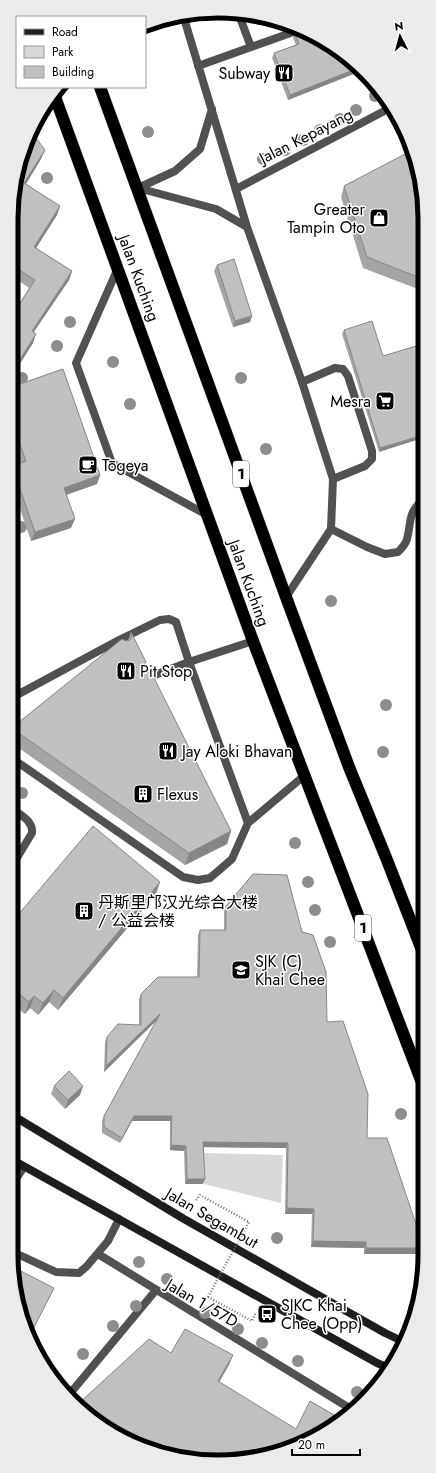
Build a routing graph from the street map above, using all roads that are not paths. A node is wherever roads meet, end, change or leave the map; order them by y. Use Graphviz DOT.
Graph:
graph roads {
  1 [pos="241,19"];
  2 [pos="185,21"];
  3 [pos="293,32"];
  4 [pos="251,47"];
  5 [pos="198,66"];
  6 [pos="100,88"];
  7 [pos="56,100"];
  8 [pos="212,109"];
  9 [pos="386,110"];
  10 [pos="138,188"];
  11 [pos="236,189"];
  12 [pos="247,227"];
  13 [pos="118,268"];
  14 [pos="302,382"];
  15 [pos="333,479"];
  16 [pos="418,504"];
  17 [pos="207,515"];
  18 [pos="331,529"];
  19 [pos="286,597"];
  20 [pos="253,642"];
  21 [pos="189,662"];
  22 [pos="144,679"];
  23 [pos="18,695"];
  24 [pos="18,762"];
  25 [pos="305,775"];
  26 [pos="18,813"];
  27 [pos="248,823"];
  28 [pos="18,856"];
  29 [pos="418,940"];
  30 [pos="418,1072"];
  31 [pos="18,1119"];
  32 [pos="18,1164"];
  33 [pos="24,1167"];
  34 [pos="18,1176"];
  35 [pos="119,1219"];
  36 [pos="18,1253"];
  37 [pos="98,1254"];
  38 [pos="156,1290"];
  39 [pos="399,1339"];
  40 [pos="384,1366"];
  41 [pos="72,1391"];
  42 [pos="348,1407"];
  1 -- 4 [label="street"];
  2 -- 5 [label="street"];
  3 -- 4 [label="street"];
  4 -- 5 [label="street"];
  5 -- 8 [label="street"];
  6 -- 10 [label="highway, Jalan Kuching / 1"];
  7 -- 13 [label="highway, Jalan Kuching / 1"];
  8 -- 10 [label="street"];
  8 -- 11 [label="street"];
  9 -- 11 [label="street, Jalan Kepayang"];
  10 -- 12 [label="street"];
  10 -- 19 [label="highway, Jalan Kuching / 1"];
  11 -- 12 [label="street"];
  12 -- 14 [label="street"];
  13 -- 17 [label="highway, Jalan Kuching / 1"];
  13 -- 17 [label="street"];
  14 -- 15 [label="street"];
  14 -- 15 [label="street"];
  15 -- 18 [label="street"];
  16 -- 18 [label="street"];
  17 -- 20 [label="highway, Jalan Kuching / 1"];
  18 -- 19 [label="street"];
  19 -- 29 [label="highway, Jalan Kuching / 1"];
  20 -- 21 [label="street"];
  20 -- 25 [label="highway, Jalan Kuching / 1"];
  21 -- 22 [label="street"];
  21 -- 23 [label="street"];
  21 -- 27 [label="street"];
  24 -- 27 [label="street"];
  25 -- 27 [label="street"];
  25 -- 30 [label="highway, Jalan Kuching / 1"];
  26 -- 28 [label="street"];
  31 -- 39 [label="main road, Jalan Segambut"];
  32 -- 33 [label="main road"];
  33 -- 34 [label="street"];
  33 -- 35 [label="main road"];
  35 -- 37 [label="street"];
  35 -- 40 [label="main road"];
  36 -- 37 [label="street"];
  37 -- 38 [label="street"];
  38 -- 41 [label="street, Jalan 1/57D"];
  38 -- 42 [label="street, Jalan 1/57D"];
}
